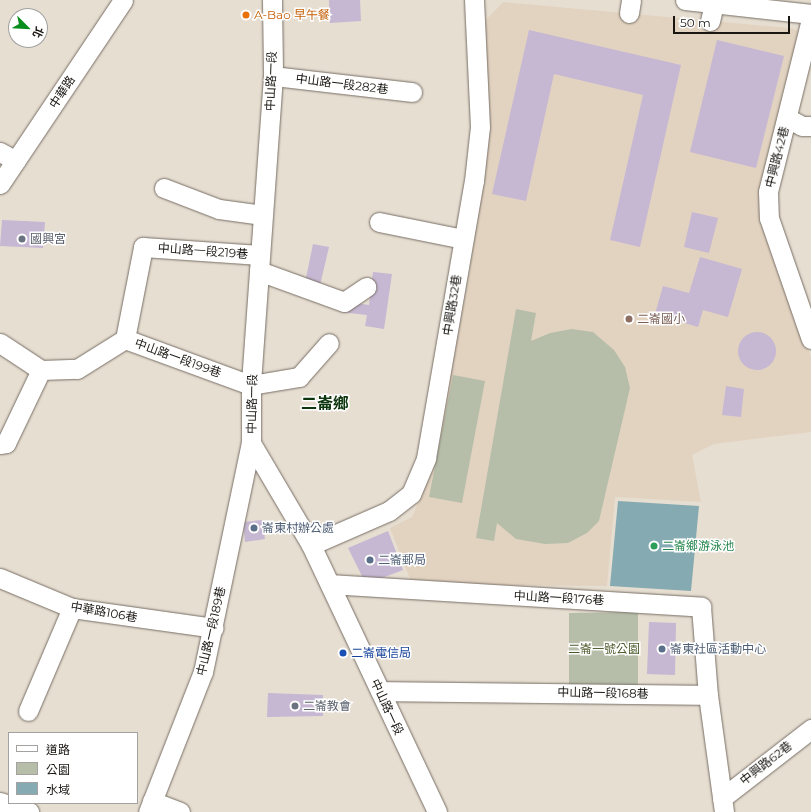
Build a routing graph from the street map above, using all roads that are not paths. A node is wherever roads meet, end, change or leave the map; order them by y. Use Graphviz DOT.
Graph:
graph roads {
  1 [pos="122,0"];
  2 [pos="272,0"];
  3 [pos="474,0"];
  4 [pos="685,0"];
  5 [pos="811,14"];
  6 [pos="811,19"];
  7 [pos="273,76"];
  8 [pos="412,92"];
  9 [pos="787,118"];
  10 [pos="811,126"];
  11 [pos="0,152"];
  12 [pos="16,161"];
  13 [pos="0,184"];
  14 [pos="164,188"];
  15 [pos="263,215"];
  16 [pos="380,222"];
  17 [pos="462,239"];
  18 [pos="260,263"];
  19 [pos="366,287"];
  20 [pos="125,339"];
  21 [pos="811,339"];
  22 [pos="0,343"];
  23 [pos="329,343"];
  24 [pos="41,370"];
  25 [pos="251,385"];
  26 [pos="251,443"];
  27 [pos="0,444"];
  28 [pos="311,545"];
  29 [pos="0,578"];
  30 [pos="330,584"];
  31 [pos="72,608"];
  32 [pos="214,628"];
  33 [pos="380,691"];
  34 [pos="708,694"];
  35 [pos="28,711"];
  36 [pos="811,729"];
  37 [pos="0,802"];
  38 [pos="723,805"];
  39 [pos="150,807"];
  40 [pos="29,812"];
  41 [pos="180,812"];
  42 [pos="437,812"];
  1 -- 12 [label="street, 中華路"];
  2 -- 7 [label="street, 中山路一段"];
  3 -- 17 [label="street, 中興路32巷"];
  4 -- 5 [label="street"];
  6 -- 9 [label="street, 中興路42巷"];
  7 -- 8 [label="street, 中山路一段282巷"];
  7 -- 15 [label="street, 中山路一段"];
  9 -- 10 [label="street"];
  9 -- 21 [label="street, 中興路42巷"];
  11 -- 12 [label="street"];
  12 -- 13 [label="street, 中華路"];
  14 -- 15 [label="street"];
  15 -- 18 [label="street, 中山路一段"];
  16 -- 17 [label="street"];
  17 -- 28 [label="street, 中興路32巷"];
  18 -- 19 [label="street"];
  18 -- 20 [label="street, 中山路一段219巷"];
  18 -- 25 [label="street, 中山路一段"];
  20 -- 24 [label="street, 中山路一段199巷"];
  20 -- 25 [label="street, 中山路一段199巷"];
  22 -- 24 [label="street"];
  23 -- 25 [label="street"];
  24 -- 27 [label="street"];
  25 -- 26 [label="street, 中山路一段"];
  26 -- 28 [label="street, 中山路一段"];
  26 -- 32 [label="street, 中山路一段189巷"];
  28 -- 30 [label="street, 中山路一段"];
  29 -- 31 [label="street, 中華路106巷"];
  30 -- 33 [label="street, 中山路一段"];
  30 -- 34 [label="street, 中山路一段176巷"];
  31 -- 32 [label="street, 中華路106巷"];
  31 -- 35 [label="street"];
  32 -- 39 [label="street, 中山路一段189巷"];
  33 -- 34 [label="street, 中山路一段168巷"];
  33 -- 42 [label="street, 中山路一段"];
  34 -- 38 [label="street"];
  36 -- 38 [label="street, 中興路62巷"];
  37 -- 40 [label="street"];
  39 -- 41 [label="street"];
}
